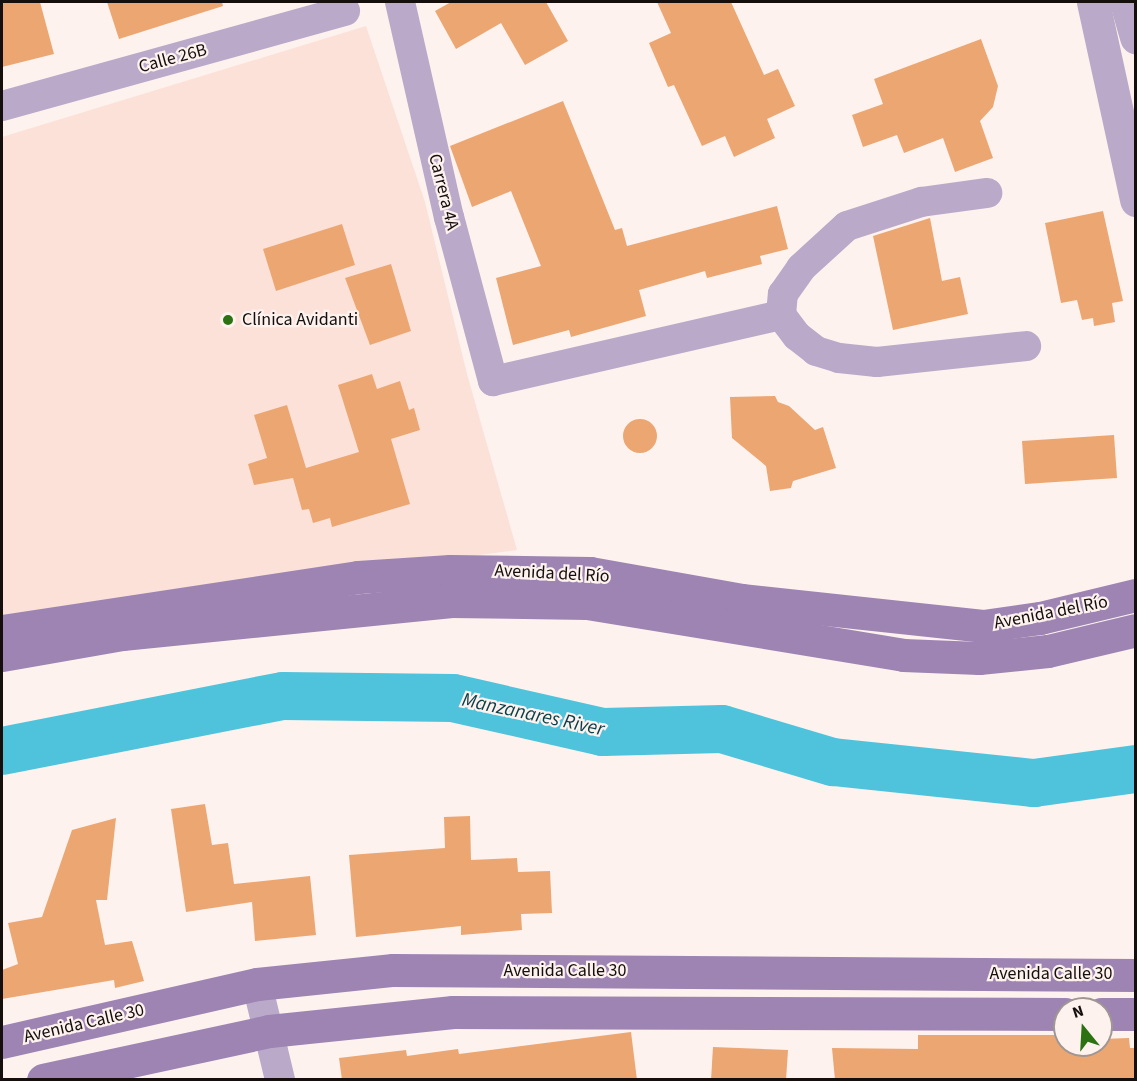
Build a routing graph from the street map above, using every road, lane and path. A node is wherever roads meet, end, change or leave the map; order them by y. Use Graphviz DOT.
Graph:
graph roads {
  1 [pos="400,2"];
  2 [pos="1093,2"];
  3 [pos="1126,2"];
  4 [pos="345,11"];
  5 [pos="1136,38"];
  6 [pos="2,106"];
  7 [pos="987,193"];
  8 [pos="1136,201"];
  9 [pos="781,315"];
  10 [pos="1026,346"];
  11 [pos="1136,595"];
  12 [pos="1136,630"];
  13 [pos="2,631"];
  14 [pos="2,655"];
  15 [pos="1136,975"];
  16 [pos="257,984"];
  17 [pos="1053,1014"];
  18 [pos="1113,1014"];
  19 [pos="1136,1014"];
  20 [pos="269,1031"];
  21 [pos="2,1042"];
  22 [pos="43,1080"];
  23 [pos="280,1080"];
  1 -- 9 [label="street, Carrera 4A"];
  2 -- 8 [label="street"];
  3 -- 5 [label="street"];
  4 -- 6 [label="street, Calle 26B"];
  7 -- 9 [label="street"];
  9 -- 10 [label="street"];
  11 -- 13 [label="main road, Avenida del Río"];
  12 -- 14 [label="main road, Avenida del Río"];
  15 -- 16 [label="main road, Avenida Calle 30"];
  16 -- 20 [label="street"];
  16 -- 21 [label="main road, Avenida Calle 30"];
  17 -- 20 [label="main road"];
  18 -- 19 [label="main road"];
  20 -- 22 [label="main road"];
  20 -- 23 [label="street"];
}
